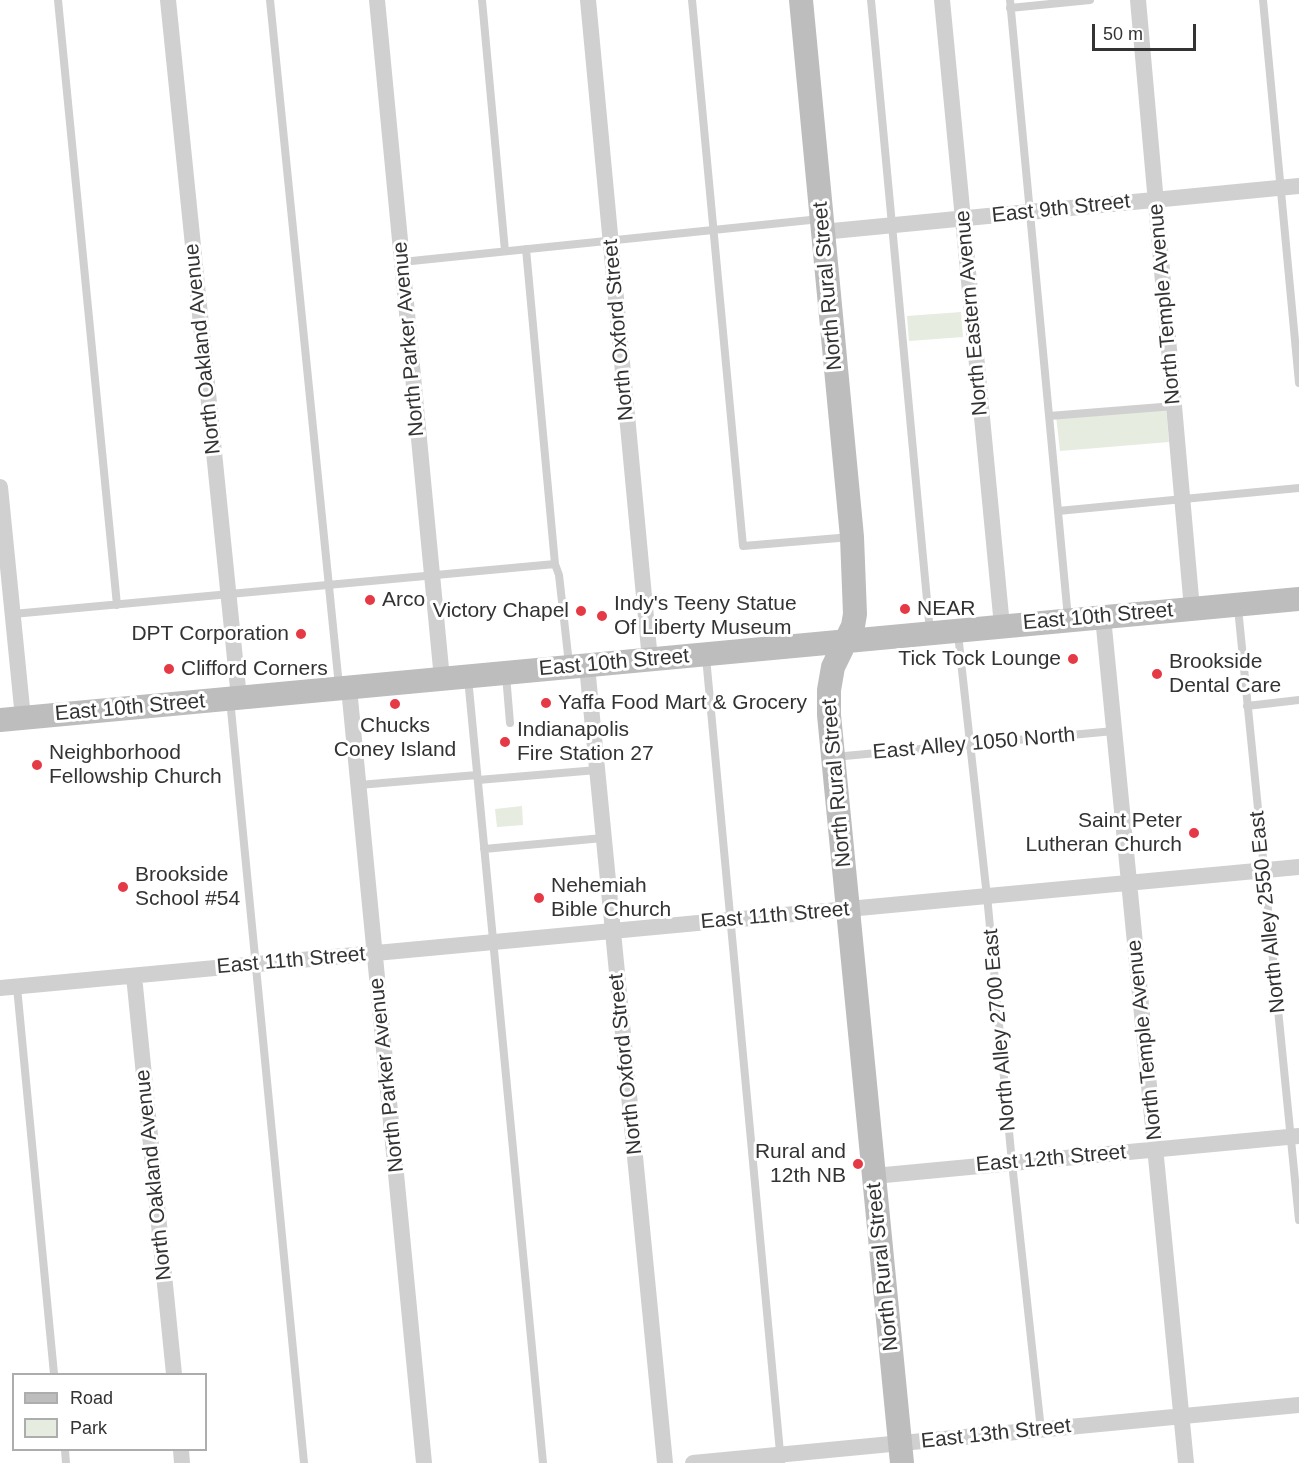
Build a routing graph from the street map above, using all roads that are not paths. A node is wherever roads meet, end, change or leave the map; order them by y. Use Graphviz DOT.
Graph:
graph roads {
  1 [pos="58,0"];
  2 [pos="168,0"];
  3 [pos="270,0"];
  4 [pos="377,0"];
  5 [pos="482,0"];
  6 [pos="588,0"];
  7 [pos="692,0"];
  8 [pos="801,0"];
  9 [pos="871,0"];
  10 [pos="942,0"];
  11 [pos="1090,0"];
  12 [pos="1138,0"];
  13 [pos="1263,0"];
  14 [pos="1010,4"];
  15 [pos="1299,186"];
  16 [pos="1281,188"];
  17 [pos="1156,200"];
  18 [pos="1030,212"];
  19 [pos="963,219"];
  20 [pos="892,225"];
  21 [pos="821,226"];
  22 [pos="713,230"];
  23 [pos="611,240"];
  24 [pos="526,249"];
  25 [pos="505,251"];
  26 [pos="402,262"];
  27 [pos="1299,383"];
  28 [pos="1174,406"];
  29 [pos="1049,416"];
  30 [pos="1299,488"];
  31 [pos="0,496"];
  32 [pos="1183,499"];
  33 [pos="1058,511"];
  34 [pos="852,537"];
  35 [pos="555,564"];
  36 [pos="432,576"];
  37 [pos="329,585"];
  38 [pos="5,591"];
  39 [pos="228,594"];
  40 [pos="1299,599"];
  41 [pos="1237,604"];
  42 [pos="117,605"];
  43 [pos="1192,609"];
  44 [pos="13,614"];
  45 [pos="1103,617"];
  46 [pos="1068,620"];
  47 [pos="1002,626"];
  48 [pos="958,630"];
  49 [pos="930,633"];
  50 [pos="846,641"];
  51 [pos="706,654"];
  52 [pos="650,660"];
  53 [pos="578,666"];
  54 [pos="506,673"];
  55 [pos="467,677"];
  56 [pos="442,679"];
  57 [pos="344,688"];
  58 [pos="234,698"];
  59 [pos="1299,700"];
  60 [pos="1247,706"];
  61 [pos="12,719"];
  62 [pos="510,723"];
  63 [pos="1114,731"];
  64 [pos="969,744"];
  65 [pos="834,757"];
  66 [pos="597,770"];
  67 [pos="477,778"];
  68 [pos="358,785"];
  69 [pos="603,838"];
  70 [pos="484,849"];
  71 [pos="1299,867"];
  72 [pos="1264,871"];
  73 [pos="1129,883"];
  74 [pos="987,896"];
  75 [pos="849,909"];
  76 [pos="731,920"];
  77 [pos="612,931"];
  78 [pos="494,942"];
  79 [pos="375,953"];
  80 [pos="256,964"];
  81 [pos="134,976"];
  82 [pos="17,987"];
  83 [pos="0,988"];
  84 [pos="1295,1136"];
  85 [pos="1155,1149"];
  86 [pos="1012,1163"];
  87 [pos="874,1176"];
  88 [pos="1299,1220"];
  89 [pos="54,1373"];
  90 [pos="174,1373"];
  91 [pos="1299,1405"];
  92 [pos="1181,1416"];
  93 [pos="1041,1430"];
  94 [pos="901,1453"];
  95 [pos="781,1459"];
  96 [pos="304,1463"];
  97 [pos="424,1463"];
  98 [pos="543,1463"];
  99 [pos="665,1463"];
  100 [pos="693,1463"];
  101 [pos="1186,1463"];
  1 -- 42 [label="lane"];
  2 -- 39 [label="street, North Oakland Avenue"];
  3 -- 37 [label="lane"];
  4 -- 26 [label="street, North Parker Avenue"];
  5 -- 25 [label="lane"];
  6 -- 23 [label="street, North Oxford Street"];
  7 -- 22 [label="lane"];
  8 -- 21 [label="main road, North Rural Street"];
  9 -- 20 [label="lane"];
  10 -- 19 [label="street, North Eastern Avenue"];
  11 -- 14 [label="lane"];
  12 -- 17 [label="street, North Temple Avenue"];
  13 -- 16 [label="lane"];
  14 -- 18 [label="lane"];
  15 -- 16 [label="street, East 9th Street"];
  16 -- 17 [label="street, East 9th Street"];
  16 -- 27 [label="lane"];
  17 -- 18 [label="street, East 9th Street"];
  17 -- 28 [label="street, North Temple Avenue"];
  18 -- 19 [label="street, East 9th Street"];
  18 -- 29 [label="lane"];
  19 -- 20 [label="street, East 9th Street"];
  19 -- 47 [label="street, North Eastern Avenue"];
  20 -- 21 [label="street, East 9th Street"];
  20 -- 49 [label="lane"];
  21 -- 22 [label="lane"];
  21 -- 34 [label="main road, North Rural Street"];
  22 -- 23 [label="lane"];
  22 -- 34 [label="lane"];
  23 -- 24 [label="lane"];
  23 -- 52 [label="street, North Oxford Street"];
  24 -- 25 [label="lane"];
  24 -- 35 [label="lane"];
  25 -- 26 [label="lane"];
  26 -- 36 [label="street, North Parker Avenue"];
  28 -- 29 [label="lane"];
  28 -- 32 [label="street, North Temple Avenue"];
  29 -- 33 [label="lane"];
  30 -- 32 [label="lane"];
  31 -- 38 [label="street"];
  32 -- 33 [label="lane"];
  32 -- 43 [label="street, North Temple Avenue"];
  33 -- 46 [label="lane"];
  34 -- 50 [label="main road, North Rural Street"];
  35 -- 36 [label="lane"];
  35 -- 53 [label="lane"];
  36 -- 37 [label="lane"];
  36 -- 56 [label="street, North Parker Avenue"];
  37 -- 39 [label="lane"];
  37 -- 57 [label="lane"];
  38 -- 44 [label="street"];
  39 -- 42 [label="lane"];
  39 -- 58 [label="street, North Oakland Avenue"];
  40 -- 41 [label="main road, East 10th Street"];
  41 -- 43 [label="main road, East 10th Street"];
  41 -- 60 [label="lane, North Alley 2550 East"];
  42 -- 44 [label="lane"];
  43 -- 45 [label="main road, East 10th Street"];
  44 -- 61 [label="street"];
  45 -- 46 [label="main road, East 10th Street"];
  45 -- 63 [label="street, North Temple Avenue"];
  46 -- 47 [label="main road, East 10th Street"];
  47 -- 48 [label="main road, East 10th Street"];
  48 -- 49 [label="main road, East 10th Street"];
  48 -- 64 [label="lane, North Alley 2700 East"];
  49 -- 50 [label="main road, East 10th Street"];
  50 -- 51 [label="main road, East 10th Street"];
  50 -- 65 [label="main road, North Rural Street"];
  51 -- 52 [label="main road, East 10th Street"];
  51 -- 76 [label="lane"];
  52 -- 53 [label="main road, East 10th Street"];
  53 -- 54 [label="main road, East 10th Street"];
  53 -- 66 [label="street, North Oxford Street"];
  54 -- 55 [label="main road, East 10th Street"];
  54 -- 62 [label="lane"];
  55 -- 56 [label="main road, East 10th Street"];
  55 -- 67 [label="lane"];
  56 -- 57 [label="main road, East 10th Street"];
  57 -- 58 [label="main road, East 10th Street"];
  57 -- 68 [label="street, North Parker Avenue"];
  58 -- 61 [label="main road, East 10th Street"];
  58 -- 80 [label="lane"];
  59 -- 60 [label="lane"];
  60 -- 72 [label="lane, North Alley 2550 East"];
  63 -- 64 [label="lane, East Alley 1050 North"];
  63 -- 73 [label="street, North Temple Avenue"];
  64 -- 65 [label="lane, East Alley 1050 North"];
  64 -- 74 [label="lane, North Alley 2700 East"];
  65 -- 75 [label="main road, North Rural Street"];
  66 -- 67 [label="lane"];
  66 -- 69 [label="street, North Oxford Street"];
  67 -- 68 [label="lane"];
  67 -- 70 [label="lane"];
  68 -- 79 [label="street, North Parker Avenue"];
  69 -- 70 [label="lane"];
  69 -- 77 [label="street, North Oxford Street"];
  70 -- 78 [label="lane"];
  71 -- 72 [label="street, East 11th Street"];
  72 -- 73 [label="street, East 11th Street"];
  72 -- 84 [label="lane, North Alley 2550 East"];
  73 -- 74 [label="street, East 11th Street"];
  73 -- 85 [label="street, North Temple Avenue"];
  74 -- 75 [label="street, East 11th Street"];
  74 -- 86 [label="lane, North Alley 2700 East"];
  75 -- 76 [label="street, East 11th Street"];
  75 -- 87 [label="main road, North Rural Street"];
  76 -- 77 [label="street, East 11th Street"];
  76 -- 95 [label="lane"];
  77 -- 78 [label="street, East 11th Street"];
  77 -- 99 [label="street, North Oxford Street"];
  78 -- 79 [label="street, East 11th Street"];
  78 -- 98 [label="lane"];
  79 -- 80 [label="street, East 11th Street"];
  79 -- 97 [label="street, North Parker Avenue"];
  80 -- 81 [label="street, East 11th Street"];
  80 -- 96 [label="lane"];
  81 -- 82 [label="street, East 11th Street"];
  81 -- 90 [label="street, North Oakland Avenue"];
  82 -- 83 [label="street, East 11th Street"];
  82 -- 89 [label="lane"];
  84 -- 85 [label="street, East 12th Street"];
  84 -- 88 [label="lane, North Alley 2550 East"];
  85 -- 86 [label="street, East 12th Street"];
  85 -- 92 [label="street, North Temple Avenue"];
  86 -- 87 [label="street, East 12th Street"];
  86 -- 93 [label="lane, North Alley 2700 East"];
  87 -- 94 [label="main road, North Rural Street"];
  91 -- 92 [label="street, East 13th Street"];
  92 -- 93 [label="street, East 13th Street"];
  92 -- 101 [label="street, North Temple Avenue"];
  93 -- 94 [label="street, East 13th Street"];
  94 -- 95 [label="street, East 13th Street"];
  95 -- 100 [label="street, East 13th Street"];
}
